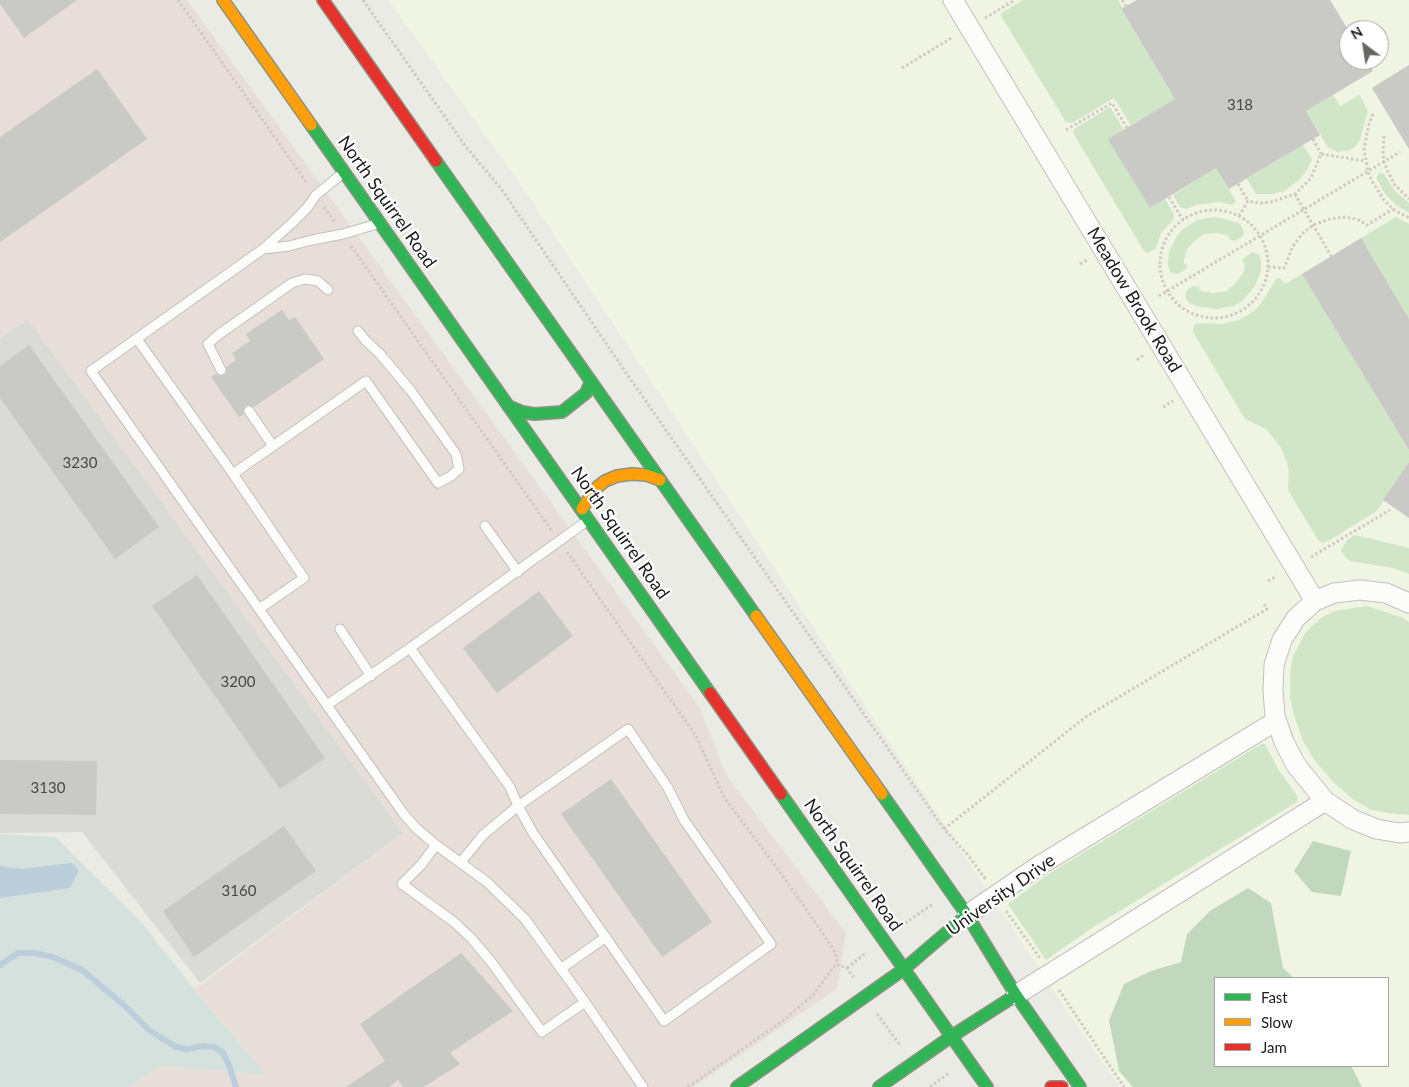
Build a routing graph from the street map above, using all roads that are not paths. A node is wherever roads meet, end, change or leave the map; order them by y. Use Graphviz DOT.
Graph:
graph roads {
  1 [pos="223,0"];
  2 [pos="323,0"];
  3 [pos="956,1"];
  4 [pos="345,172"];
  5 [pos="380,223"];
  6 [pos="263,248"];
  7 [pos="328,290"];
  8 [pos="358,331"];
  9 [pos="137,339"];
  10 [pos="221,370"];
  11 [pos="591,382"];
  12 [pos="508,406"];
  13 [pos="249,410"];
  14 [pos="273,446"];
  15 [pos="233,474"];
  16 [pos="660,480"];
  17 [pos="582,509"];
  18 [pos="589,520"];
  19 [pos="485,526"];
  20 [pos="518,572"];
  21 [pos="1315,600"];
  22 [pos="1409,603"];
  23 [pos="259,609"];
  24 [pos="340,629"];
  25 [pos="410,648"];
  26 [pos="371,676"];
  27 [pos="327,705"];
  28 [pos="1276,721"];
  29 [pos="1325,801"];
  30 [pos="518,806"];
  31 [pos="1409,832"];
  32 [pos="436,845"];
  33 [pos="461,862"];
  34 [pos="967,916"];
  35 [pos="606,937"];
  36 [pos="562,968"];
  37 [pos="904,969"];
  38 [pos="1016,995"];
  39 [pos="585,1002"];
  40 [pos="952,1036"];
  41 [pos="643,1087"];
  42 [pos="737,1087"];
  43 [pos="879,1087"];
  44 [pos="987,1087"];
  45 [pos="1051,1087"];
  46 [pos="1062,1087"];
  47 [pos="1080,1087"];
  1 -- 4 [label="main road, North Squirrel Road"];
  2 -- 11 [label="main road"];
  3 -- 21 [label="street, Meadow Brook Road"];
  4 -- 5 [label="main road, North Squirrel Road"];
  4 -- 6 [label="lane"];
  5 -- 6 [label="lane"];
  5 -- 12 [label="main road, North Squirrel Road"];
  6 -- 9 [label="lane"];
  7 -- 10 [label="lane"];
  8 -- 14 [label="lane"];
  9 -- 15 [label="lane"];
  9 -- 23 [label="lane"];
  11 -- 12 [label="main road"];
  11 -- 16 [label="main road"];
  12 -- 17 [label="main road, North Squirrel Road"];
  13 -- 14 [label="lane"];
  14 -- 15 [label="lane"];
  15 -- 23 [label="lane"];
  16 -- 17 [label="main road"];
  16 -- 34 [label="main road"];
  17 -- 18 [label="main road, North Squirrel Road"];
  18 -- 20 [label="lane"];
  18 -- 37 [label="main road, North Squirrel Road"];
  19 -- 20 [label="lane"];
  20 -- 25 [label="lane"];
  21 -- 22 [label="street"];
  21 -- 28 [label="street"];
  23 -- 27 [label="lane"];
  24 -- 26 [label="lane"];
  25 -- 26 [label="lane"];
  25 -- 30 [label="lane"];
  26 -- 27 [label="lane"];
  27 -- 32 [label="lane"];
  28 -- 29 [label="street"];
  28 -- 34 [label="street, University Drive"];
  29 -- 31 [label="street"];
  29 -- 38 [label="street"];
  30 -- 33 [label="lane"];
  30 -- 35 [label="lane"];
  30 -- 35 [label="lane"];
  32 -- 33 [label="lane"];
  32 -- 39 [label="lane"];
  33 -- 36 [label="lane"];
  34 -- 37 [label="main road, University Drive"];
  34 -- 38 [label="main road"];
  35 -- 36 [label="lane"];
  36 -- 39 [label="lane"];
  37 -- 40 [label="main road, North Squirrel Road"];
  37 -- 42 [label="main road, University Drive"];
  38 -- 40 [label="main road"];
  38 -- 47 [label="main road"];
  39 -- 41 [label="lane"];
  40 -- 43 [label="main road"];
  40 -- 44 [label="main road, North Squirrel Road"];
  45 -- 46 [label="main road"];
}
